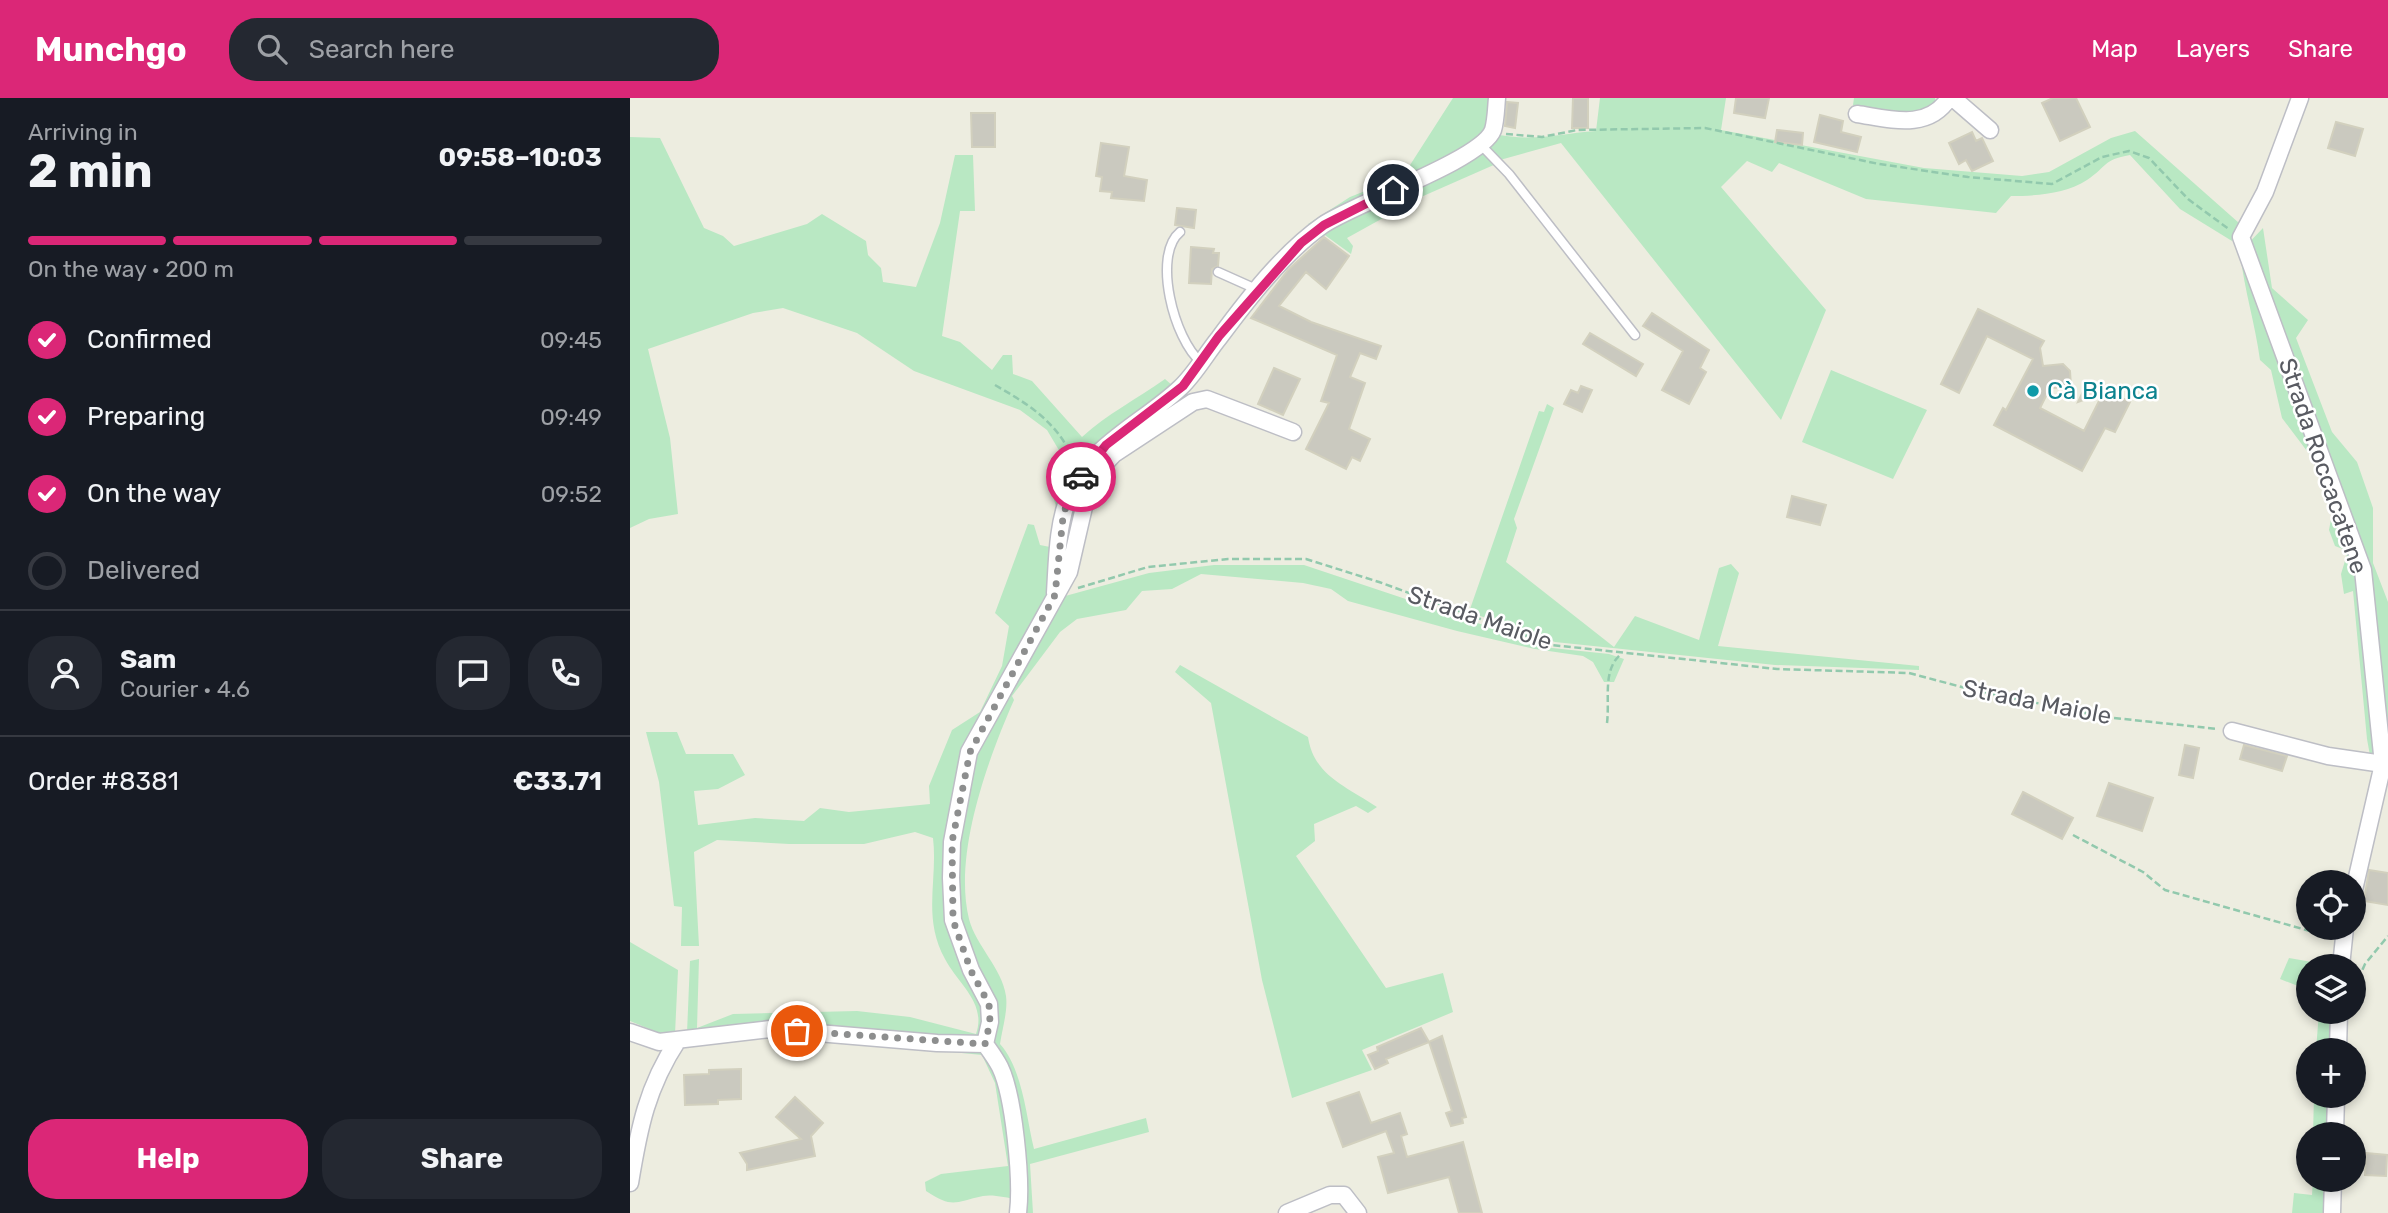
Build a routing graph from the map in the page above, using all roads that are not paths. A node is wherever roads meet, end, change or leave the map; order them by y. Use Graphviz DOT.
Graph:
graph roads {
  1 [pos="1497,98"];
  2 [pos="1951,98"];
  3 [pos="2300,98"];
  4 [pos="1857,114"];
  5 [pos="1990,130"];
  6 [pos="1480,144"];
  7 [pos="1180,232"];
  8 [pos="1218,272"];
  9 [pos="1259,290"];
  10 [pos="1635,335"];
  11 [pos="1200,362"];
  12 [pos="1293,432"];
  13 [pos="1055,595"];
  14 [pos="2232,731"];
  15 [pos="2383,764"];
  16 [pos="2359,870"];
  17 [pos="630,1032"];
  18 [pos="678,1040"];
  19 [pos="985,1044"];
  20 [pos="630,1183"];
  21 [pos="2333,1192"];
  22 [pos="1018,1213"];
  23 [pos="1287,1213"];
  24 [pos="1358,1213"];
  25 [pos="2332,1213"];
  1 -- 6 [label="street"];
  2 -- 4 [label="street"];
  2 -- 5 [label="street"];
  3 -- 15 [label="street, Strada Roccacatene"];
  6 -- 9 [label="street"];
  6 -- 10 [label="lane"];
  7 -- 11 [label="lane"];
  8 -- 9 [label="lane"];
  9 -- 11 [label="street"];
  11 -- 13 [label="street"];
  12 -- 13 [label="street"];
  13 -- 19 [label="street"];
  14 -- 15 [label="street"];
  15 -- 16 [label="street, Strada Roccacatene"];
  17 -- 18 [label="street"];
  18 -- 19 [label="street"];
  18 -- 20 [label="street"];
  19 -- 22 [label="street"];
  21 -- 25 [label="street"];
  23 -- 24 [label="street"];
}
